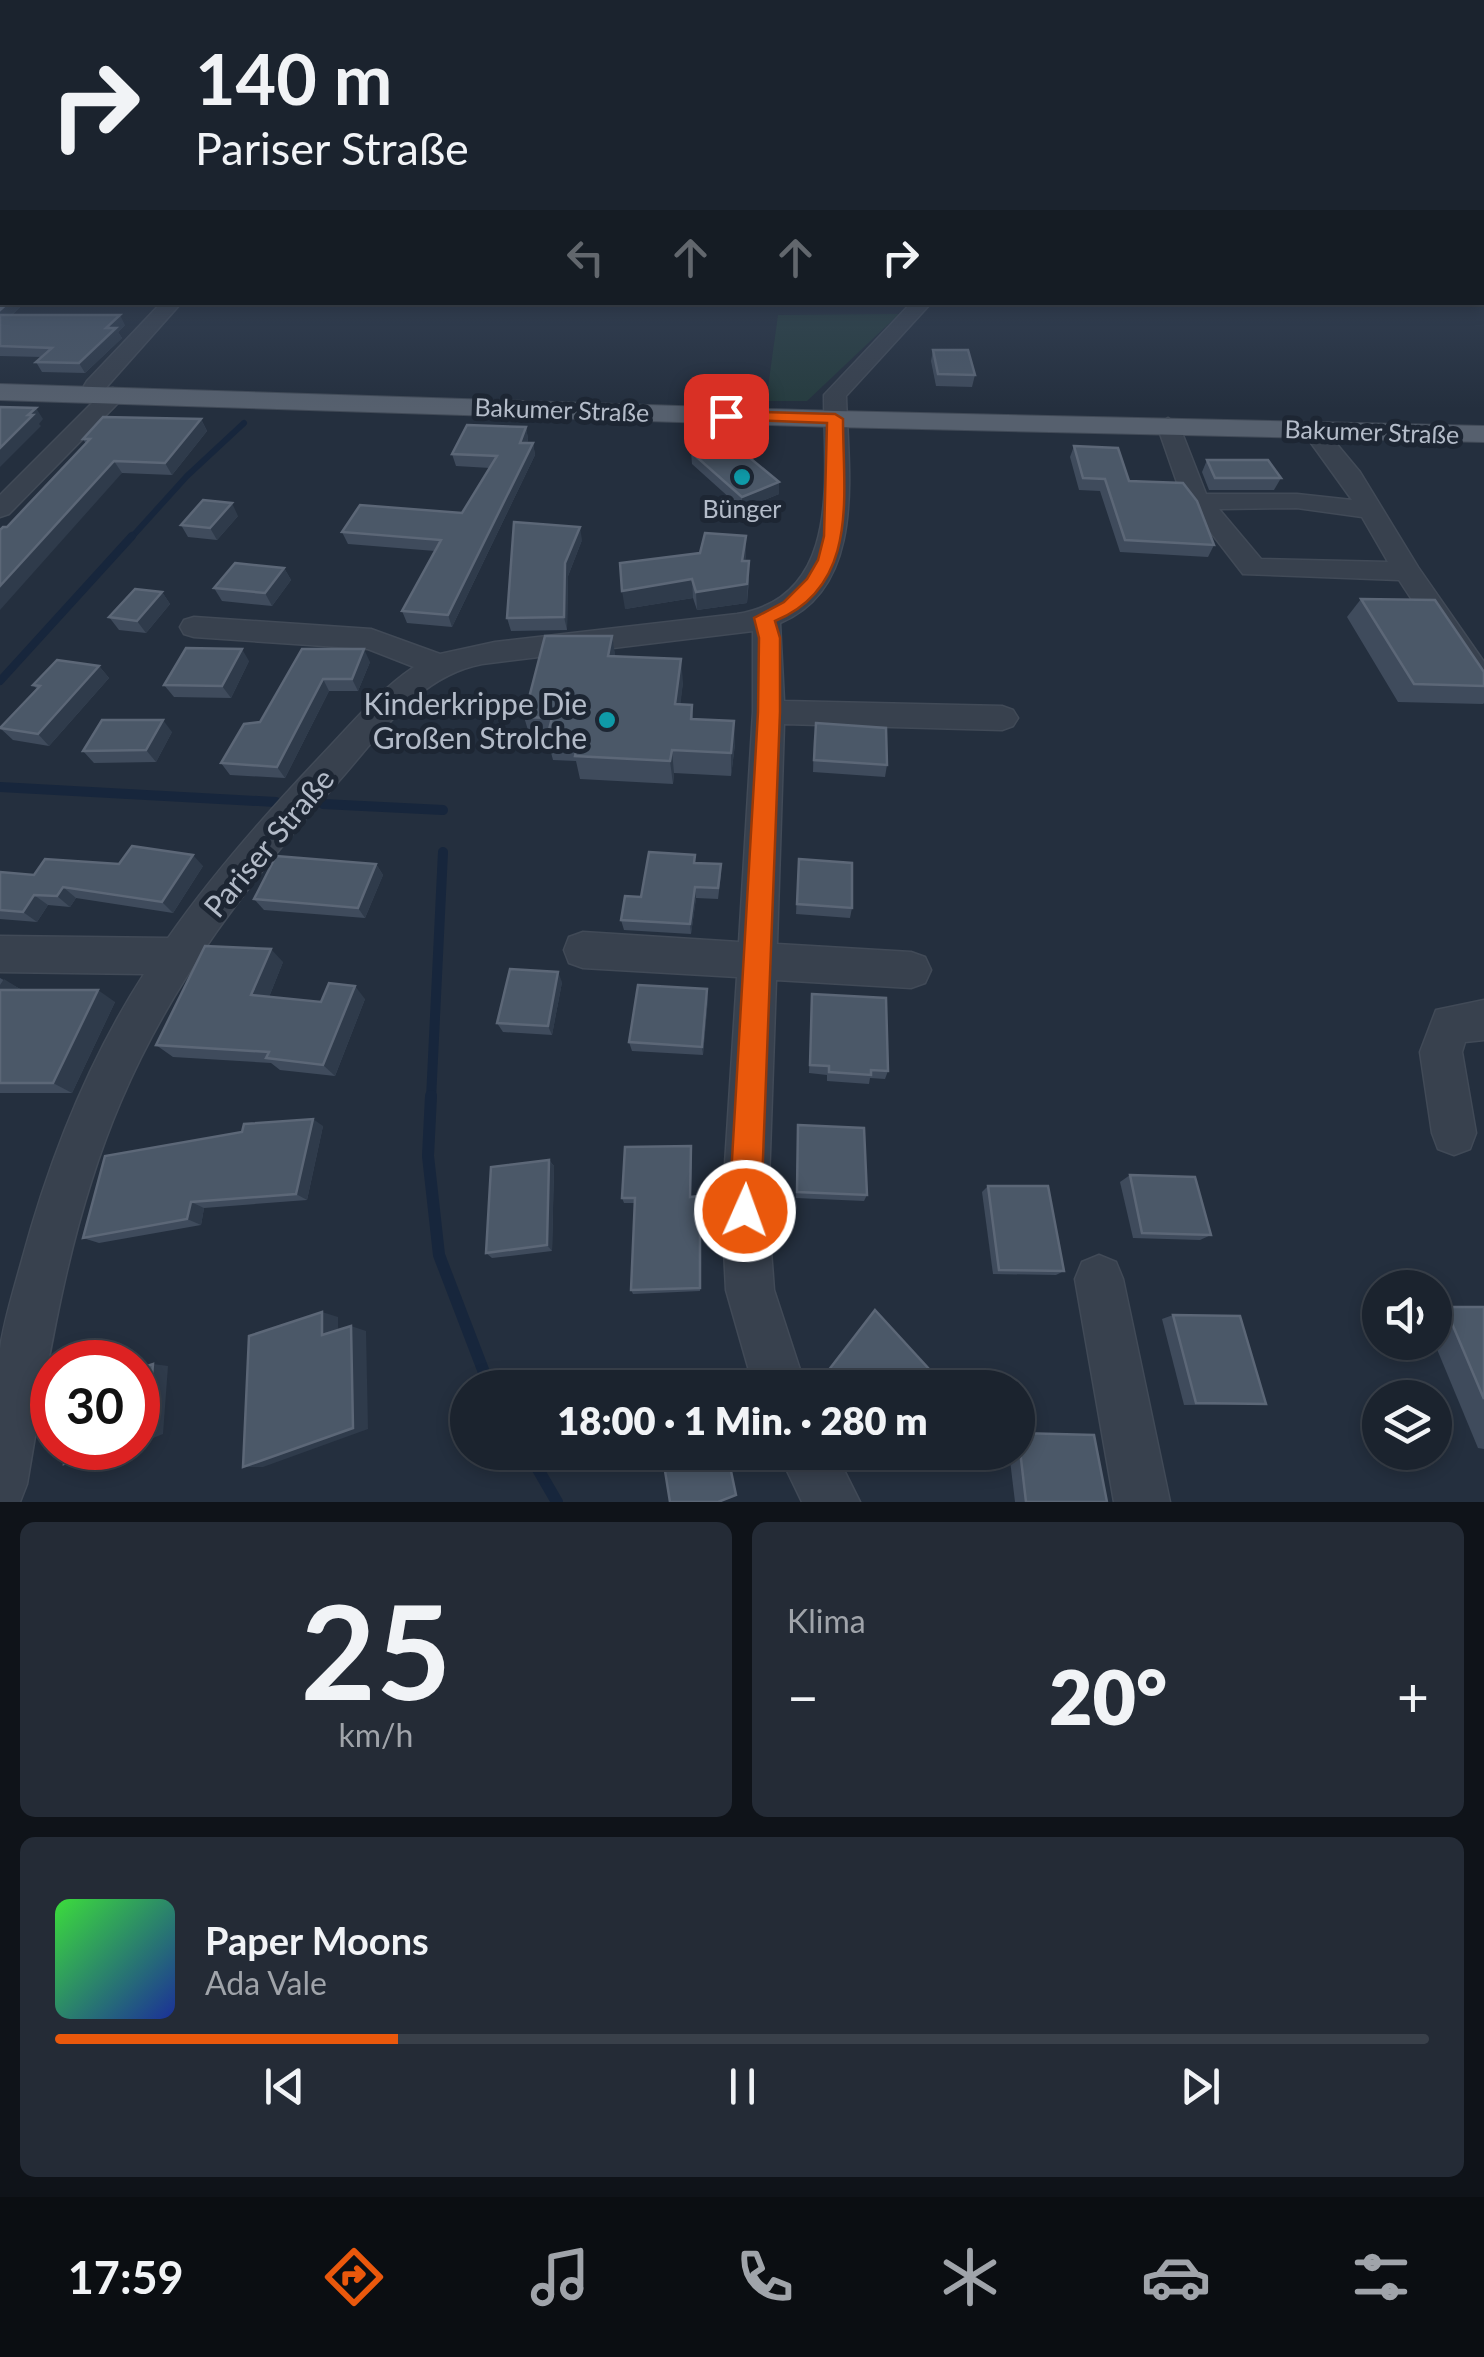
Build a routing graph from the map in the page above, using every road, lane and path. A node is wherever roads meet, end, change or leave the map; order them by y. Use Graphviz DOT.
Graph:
graph roads {
  1 [pos="171,305"];
  2 [pos="920,305"];
  3 [pos="104,391"];
  4 [pos="0,392"];
  5 [pos="835,419"];
  6 [pos="1168,425"];
  7 [pos="1312,429"];
  8 [pos="1484,434"];
  9 [pos="1200,502"];
  10 [pos="0,509"];
  11 [pos="1370,510"];
  12 [pos="1407,571"];
  13 [pos="764,618"];
  14 [pos="194,627"];
  15 [pos="440,664"];
  16 [pos="1484,685"];
  17 [pos="769,712"];
  18 [pos="1002,718"];
  19 [pos="584,950"];
  20 [pos="0,954"];
  21 [pos="176,956"];
  22 [pos="757,960"];
  23 [pos="911,970"];
  24 [pos="1484,1020"];
  25 [pos="1454,1133"];
  26 [pos="1099,1279"];
  27 [pos="774,1370"];
  28 [pos="815,1470"];
  29 [pos="0,1484"];
  30 [pos="832,1502"];
  31 [pos="1142,1502"];
  1 -- 3 [label="street"];
  2 -- 5 [label="street, Pariser Straße"];
  3 -- 4 [label="main road, Bakumer Straße"];
  3 -- 5 [label="main road, Bakumer Straße"];
  3 -- 10 [label="street"];
  5 -- 6 [label="main road, Bakumer Straße"];
  5 -- 13 [label="street, Pariser Straße"];
  6 -- 7 [label="main road, Bakumer Straße"];
  6 -- 9 [label="street"];
  7 -- 8 [label="main road, Bakumer Straße"];
  7 -- 11 [label="street"];
  9 -- 11 [label="street"];
  9 -- 12 [label="street"];
  11 -- 12 [label="street"];
  12 -- 16 [label="street"];
  13 -- 15 [label="street, Pariser Straße"];
  13 -- 17 [label="street"];
  14 -- 15 [label="street"];
  15 -- 21 [label="street, Pariser Straße"];
  17 -- 18 [label="street"];
  17 -- 22 [label="street"];
  19 -- 22 [label="street"];
  20 -- 21 [label="street"];
  21 -- 29 [label="street, Pariser Straße"];
  22 -- 23 [label="street"];
  22 -- 27 [label="street"];
  24 -- 25 [label="street"];
  26 -- 31 [label="street"];
  28 -- 30 [label="street"];
}
